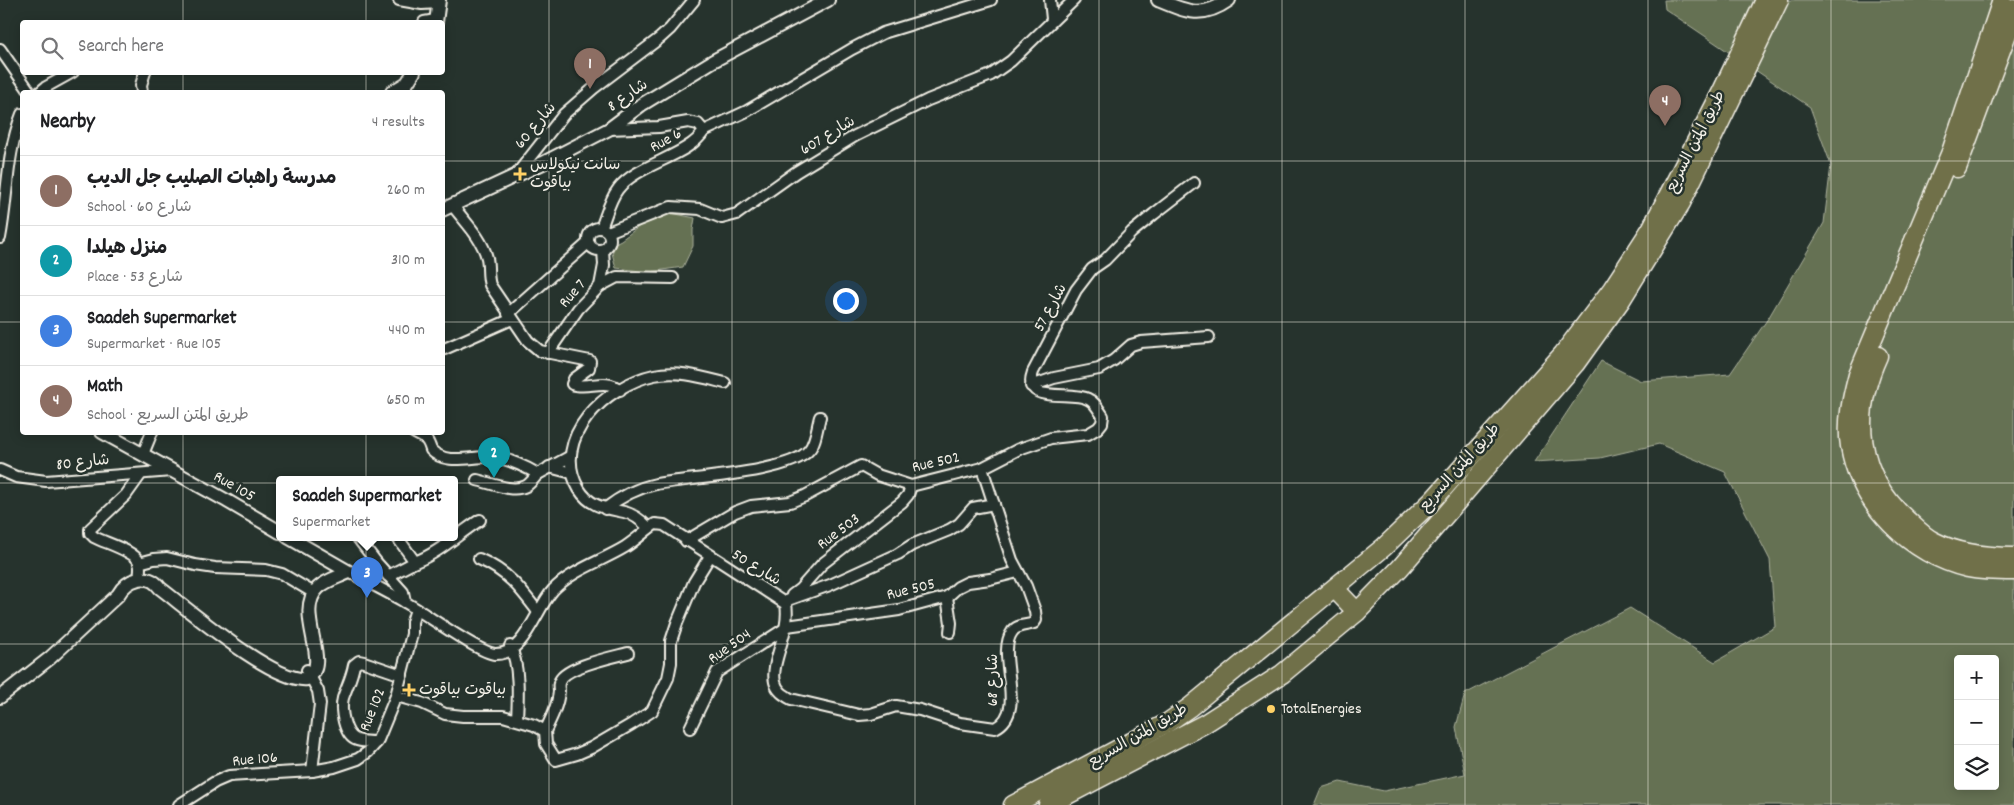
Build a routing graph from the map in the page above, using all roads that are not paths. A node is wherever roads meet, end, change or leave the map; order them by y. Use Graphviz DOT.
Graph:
graph roads {
  1 [pos="399,0"];
  2 [pos="694,0"];
  3 [pos="828,0"];
  4 [pos="991,0"];
  5 [pos="1050,0"];
  6 [pos="1074,0"];
  7 [pos="1158,0"];
  8 [pos="1229,0"];
  9 [pos="1765,0"];
  10 [pos="1779,0"];
  11 [pos="2002,0"];
  12 [pos="439,1"];
  13 [pos="2014,9"];
  14 [pos="433,20"];
  15 [pos="1052,20"];
  16 [pos="0,49"];
  17 [pos="68,75"];
  18 [pos="136,75"];
  19 [pos="144,75"];
  20 [pos="412,75"];
  21 [pos="141,89"];
  22 [pos="29,90"];
  23 [pos="43,90"];
  24 [pos="396,90"];
  25 [pos="20,119"];
  26 [pos="608,129"];
  27 [pos="704,131"];
  28 [pos="0,154"];
  29 [pos="9,161"];
  30 [pos="516,175"];
  31 [pos="1194,183"];
  32 [pos="448,208"];
  33 [pos="604,230"];
  34 [pos="0,238"];
  35 [pos="588,243"];
  36 [pos="603,250"];
  37 [pos="604,265"];
  38 [pos="617,277"];
  39 [pos="673,278"];
  40 [pos="600,286"];
  41 [pos="1894,306"];
  42 [pos="510,316"];
  43 [pos="1209,337"];
  44 [pos="445,348"];
  45 [pos="548,352"];
  46 [pos="725,383"];
  47 [pos="1031,386"];
  48 [pos="620,390"];
  49 [pos="820,417"];
  50 [pos="108,435"];
  51 [pos="151,435"];
  52 [pos="418,435"];
  53 [pos="143,454"];
  54 [pos="571,456"];
  55 [pos="549,467"];
  56 [pos="982,468"];
  57 [pos="0,470"];
  58 [pos="172,471"];
  59 [pos="572,473"];
  60 [pos="141,474"];
  61 [pos="538,474"];
  62 [pos="477,480"];
  63 [pos="911,486"];
  64 [pos="994,504"];
  65 [pos="605,510"];
  66 [pos="480,520"];
  67 [pos="650,528"];
  68 [pos="276,530"];
  69 [pos="458,533"];
  70 [pos="295,541"];
  71 [pos="361,541"];
  72 [pos="400,541"];
  73 [pos="448,541"];
  74 [pos="686,541"];
  75 [pos="710,556"];
  76 [pos="2014,557"];
  77 [pos="479,559"];
  78 [pos="415,562"];
  79 [pos="140,563"];
  80 [pos="2014,571"];
  81 [pos="349,572"];
  82 [pos="1018,572"];
  83 [pos="388,576"];
  84 [pos="139,578"];
  85 [pos="160,588"];
  86 [pos="1335,589"];
  87 [pos="314,593"];
  88 [pos="118,595"];
  89 [pos="947,597"];
  90 [pos="405,602"];
  91 [pos="787,602"];
  92 [pos="416,609"];
  93 [pos="1357,612"];
  94 [pos="425,615"];
  95 [pos="535,617"];
  96 [pos="786,627"];
  97 [pos="950,632"];
  98 [pos="412,634"];
  99 [pos="511,648"];
  100 [pos="628,654"];
  101 [pos="309,673"];
  102 [pos="775,674"];
  103 [pos="402,675"];
  104 [pos="0,696"];
  105 [pos="396,696"];
  106 [pos="517,720"];
  107 [pos="690,728"];
  108 [pos="545,731"];
  109 [pos="377,742"];
  110 [pos="312,771"];
  111 [pos="179,805"];
  112 [pos="1013,805"];
  113 [pos="1048,805"];
  1 -- 12 [label="street"];
  2 -- 30 [label="street, شارع 60"];
  3 -- 26 [label="street, شارع 8"];
  4 -- 27 [label="street"];
  5 -- 15 [label="street"];
  6 -- 15 [label="street, شارع 607"];
  7 -- 8 [label="street"];
  9 -- 86 [label="highway, طريق المتن السريع"];
  10 -- 93 [label="highway, طريق المتن السريع"];
  11 -- 41 [label="highway"];
  12 -- 14 [label="street"];
  13 -- 41 [label="highway"];
  15 -- 33 [label="street, شارع 607"];
  16 -- 22 [label="street"];
  17 -- 23 [label="street"];
  18 -- 21 [label="street"];
  19 -- 21 [label="street"];
  20 -- 24 [label="street"];
  25 -- 29 [label="street"];
  26 -- 27 [label="street, Rue 6"];
  26 -- 30 [label="street, شارع 8"];
  27 -- 33 [label="street, Rue 6"];
  28 -- 29 [label="street"];
  29 -- 34 [label="street"];
  30 -- 32 [label="street, شارع 8"];
  31 -- 47 [label="street, شارع 57"];
  32 -- 42 [label="street"];
  33 -- 35 [label="street"];
  33 -- 36 [label="street"];
  35 -- 36 [label="street"];
  35 -- 42 [label="street"];
  36 -- 37 [label="street, Rue 7"];
  37 -- 38 [label="street"];
  37 -- 40 [label="street, Rue 7"];
  38 -- 39 [label="street"];
  38 -- 40 [label="street"];
  40 -- 45 [label="street, Rue 7"];
  41 -- 76 [label="highway"];
  41 -- 80 [label="highway"];
  42 -- 44 [label="street"];
  42 -- 45 [label="street"];
  43 -- 47 [label="street"];
  45 -- 48 [label="street"];
  46 -- 48 [label="street"];
  47 -- 56 [label="street, Rue 502"];
  48 -- 54 [label="street"];
  49 -- 65 [label="street"];
  50 -- 53 [label="street"];
  51 -- 53 [label="street"];
  52 -- 61 [label="street"];
  53 -- 58 [label="street"];
  54 -- 55 [label="street"];
  54 -- 59 [label="street"];
  55 -- 59 [label="street"];
  55 -- 61 [label="street"];
  56 -- 63 [label="street, Rue 502"];
  56 -- 64 [label="street"];
  57 -- 60 [label="street, شارع 80"];
  58 -- 60 [label="street, شارع 80"];
  58 -- 68 [label="street, Rue 105"];
  59 -- 65 [label="street"];
  60 -- 79 [label="street"];
  61 -- 62 [label="street"];
  63 -- 74 [label="street, Rue 502"];
  63 -- 91 [label="street, Rue 503"];
  64 -- 82 [label="street"];
  64 -- 91 [label="street"];
  65 -- 67 [label="street"];
  66 -- 69 [label="street"];
  67 -- 74 [label="street, شارع 50"];
  67 -- 95 [label="street"];
  70 -- 81 [label="street"];
  71 -- 83 [label="street"];
  72 -- 78 [label="street"];
  73 -- 78 [label="street"];
  74 -- 75 [label="street, شارع 50"];
  75 -- 91 [label="street, شارع 50"];
  75 -- 108 [label="street"];
  77 -- 95 [label="street"];
  78 -- 83 [label="street"];
  79 -- 84 [label="street"];
  79 -- 87 [label="street"];
  81 -- 87 [label="street"];
  81 -- 90 [label="street"];
  82 -- 89 [label="street, Rue 505"];
  82 -- 102 [label="street, شارع 68"];
  83 -- 90 [label="street"];
  84 -- 85 [label="street"];
  84 -- 88 [label="street"];
  85 -- 88 [label="street"];
  85 -- 101 [label="street"];
  86 -- 93 [label="highway"];
  86 -- 112 [label="highway, طريق المتن السريع"];
  87 -- 101 [label="street"];
  88 -- 104 [label="street"];
  89 -- 96 [label="street, Rue 505"];
  89 -- 97 [label="street"];
  90 -- 92 [label="street"];
  91 -- 96 [label="street, شارع 50"];
  92 -- 94 [label="street"];
  92 -- 98 [label="street, Rue 102"];
  93 -- 113 [label="highway, طريق المتن السريع"];
  94 -- 98 [label="street, Rue 102"];
  94 -- 99 [label="street"];
  95 -- 99 [label="street"];
  96 -- 102 [label="street, شارع 50"];
  96 -- 107 [label="street, Rue 504"];
  98 -- 103 [label="street, Rue 102"];
  99 -- 106 [label="street"];
  100 -- 108 [label="street"];
  101 -- 110 [label="street"];
  103 -- 105 [label="street, Rue 102"];
  103 -- 109 [label="street"];
  105 -- 106 [label="street"];
  105 -- 109 [label="street, Rue 102"];
  106 -- 108 [label="street"];
  109 -- 110 [label="street, Rue 102"];
  110 -- 111 [label="street, Rue 106"];
}
